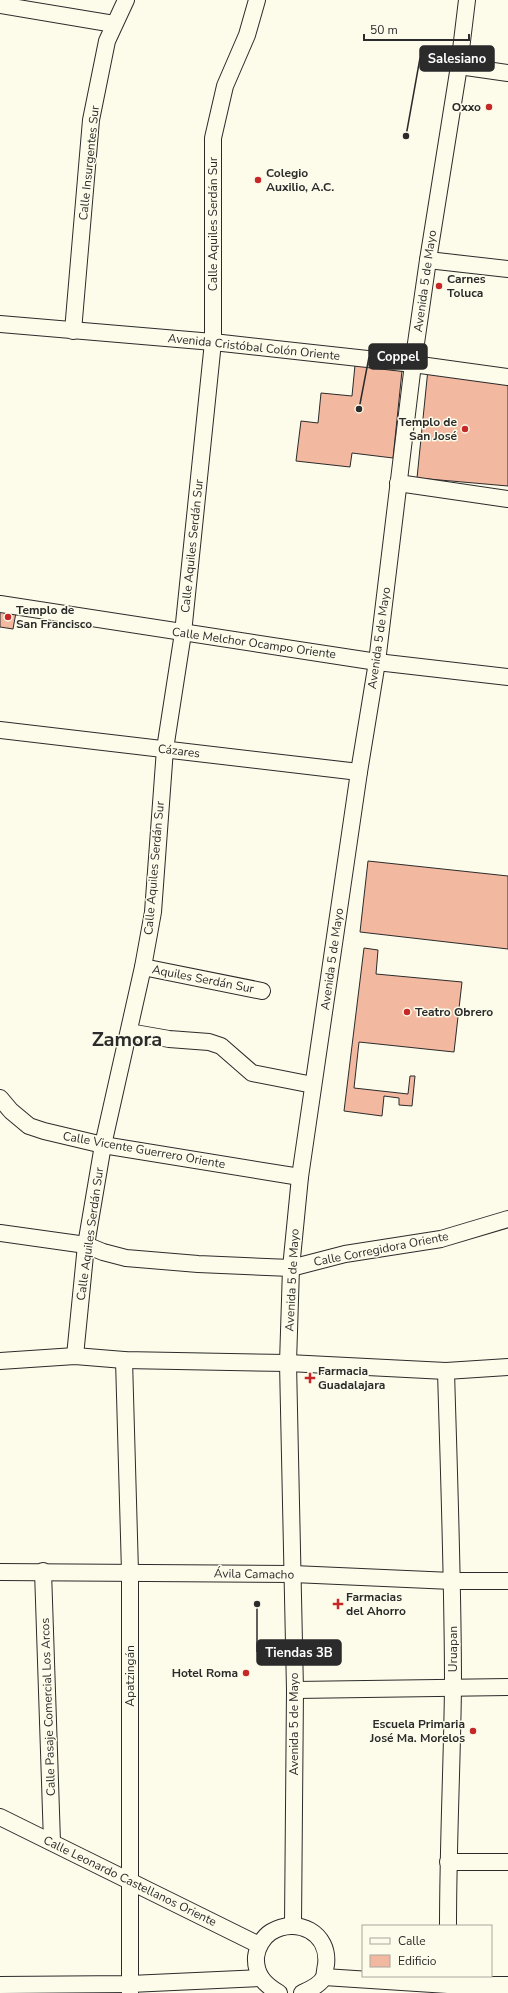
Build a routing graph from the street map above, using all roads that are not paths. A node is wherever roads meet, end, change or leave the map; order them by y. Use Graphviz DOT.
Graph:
graph roads {
  1 [pos="126,0"];
  2 [pos="257,0"];
  3 [pos="467,0"];
  4 [pos="0,5"];
  5 [pos="114,24"];
  6 [pos="459,66"];
  7 [pos="508,73"];
  8 [pos="428,260"];
  9 [pos="508,269"];
  10 [pos="0,324"];
  11 [pos="73,330"];
  12 [pos="213,342"];
  13 [pos="413,364"];
  14 [pos="508,377"];
  15 [pos="398,483"];
  16 [pos="508,499"];
  17 [pos="0,604"];
  18 [pos="183,633"];
  19 [pos="377,662"];
  20 [pos="508,677"];
  21 [pos="0,730"];
  22 [pos="165,749"];
  23 [pos="359,772"];
  24 [pos="143,967"];
  25 [pos="262,991"];
  26 [pos="129,1032"];
  27 [pos="314,1086"];
  28 [pos="0,1098"];
  29 [pos="103,1145"];
  30 [pos="300,1177"];
  31 [pos="508,1219"];
  32 [pos="0,1233"];
  33 [pos="86,1245"];
  34 [pos="291,1268"];
  35 [pos="74,1356"];
  36 [pos="124,1360"];
  37 [pos="0,1361"];
  38 [pos="288,1363"];
  39 [pos="508,1367"];
  40 [pos="446,1372"];
  41 [pos="43,1571"];
  42 [pos="0,1572"];
  43 [pos="130,1572"];
  44 [pos="293,1574"];
  45 [pos="452,1581"];
  46 [pos="508,1581"];
  47 [pos="508,1687"];
  48 [pos="453,1688"];
  49 [pos="295,1690"];
  50 [pos="0,1817"];
  51 [pos="52,1842"];
  52 [pos="448,1862"];
  53 [pos="508,1862"];
  54 [pos="129,1880"];
  55 [pos="293,1924"];
  56 [pos="448,1925"];
  57 [pos="259,1945"];
  58 [pos="324,1977"];
  59 [pos="260,1978"];
  60 [pos="0,1985"];
  61 [pos="448,1985"];
  62 [pos="508,1985"];
  63 [pos="130,1988"];
  64 [pos="54,1989"];
  65 [pos="279,1993"];
  66 [pos="302,1993"];
  1 -- 5 [label="street, Calle Insurgentes Sur"];
  2 -- 12 [label="street, Calle Aquiles Serdán Sur"];
  3 -- 6 [label="street, Avenida 5 de Mayo"];
  4 -- 5 [label="street"];
  5 -- 11 [label="street, Calle Insurgentes Sur"];
  6 -- 7 [label="street"];
  6 -- 8 [label="street, Avenida 5 de Mayo"];
  8 -- 9 [label="street"];
  8 -- 13 [label="street, Avenida 5 de Mayo"];
  10 -- 11 [label="street, Avenida Cristóbal Colón Oriente"];
  11 -- 12 [label="street, Avenida Cristóbal Colón Oriente"];
  12 -- 13 [label="street, Avenida Cristóbal Colón Oriente"];
  12 -- 18 [label="street, Calle Aquiles Serdán Sur"];
  13 -- 14 [label="street, Avenida Cristóbal Colón Oriente"];
  13 -- 15 [label="street, Avenida 5 de Mayo"];
  15 -- 16 [label="street"];
  15 -- 19 [label="street, Avenida 5 de Mayo"];
  17 -- 18 [label="street, Calle Melchor Ocampo Oriente"];
  18 -- 19 [label="street, Calle Melchor Ocampo Oriente"];
  18 -- 22 [label="street, Calle Aquiles Serdán Sur"];
  19 -- 20 [label="street, Calle Melchor Ocampo Oriente"];
  19 -- 23 [label="street, Avenida 5 de Mayo"];
  21 -- 22 [label="street, Cázares"];
  22 -- 23 [label="street, Cázares"];
  22 -- 24 [label="street, Calle Aquiles Serdán Sur"];
  23 -- 27 [label="street, Avenida 5 de Mayo"];
  24 -- 25 [label="street, Aquiles Serdán Sur"];
  24 -- 26 [label="street, Calle Aquiles Serdán Sur"];
  26 -- 27 [label="street"];
  26 -- 29 [label="street, Calle Aquiles Serdán Sur"];
  27 -- 30 [label="street, Avenida 5 de Mayo"];
  28 -- 29 [label="street, Calle Vicente Guerrero Oriente"];
  29 -- 30 [label="street, Calle Vicente Guerrero Oriente"];
  29 -- 33 [label="street, Calle Aquiles Serdán Sur"];
  30 -- 34 [label="street, Avenida 5 de Mayo"];
  31 -- 34 [label="street, Calle Corregidora Oriente"];
  32 -- 33 [label="street, Calle Corregidora Oriente"];
  33 -- 34 [label="street, Calle Corregidora Oriente"];
  33 -- 35 [label="street, Calle Aquiles Serdán Sur"];
  34 -- 38 [label="street, Avenida 5 de Mayo"];
  35 -- 36 [label="street"];
  35 -- 37 [label="street"];
  36 -- 38 [label="street"];
  36 -- 43 [label="street, Apatzingán"];
  38 -- 40 [label="street"];
  38 -- 44 [label="street, Avenida 5 de Mayo"];
  39 -- 40 [label="street"];
  40 -- 45 [label="street, Uruapan"];
  41 -- 42 [label="street, Ávila Camacho"];
  41 -- 43 [label="street, Ávila Camacho"];
  41 -- 51 [label="street, Calle Pasaje Comercial Los Arcos"];
  43 -- 44 [label="street, Ávila Camacho"];
  43 -- 54 [label="street, Apatzingán"];
  44 -- 45 [label="street, Ávila Camacho"];
  44 -- 49 [label="street, Avenida 5 de Mayo"];
  45 -- 46 [label="street, Ávila Camacho"];
  45 -- 48 [label="street, Uruapan"];
  47 -- 48 [label="street"];
  48 -- 49 [label="street"];
  48 -- 52 [label="street, Uruapan"];
  49 -- 55 [label="street, Avenida 5 de Mayo"];
  50 -- 51 [label="street, Calle Leonardo Castellanos Oriente"];
  51 -- 54 [label="street, Calle Leonardo Castellanos Oriente"];
  52 -- 53 [label="street"];
  52 -- 56 [label="street, Uruapan"];
  54 -- 57 [label="street, Calle Leonardo Castellanos Oriente"];
  54 -- 63 [label="street, Apatzingán"];
  55 -- 57 [label="street"];
  55 -- 58 [label="street"];
  57 -- 59 [label="street"];
  58 -- 61 [label="street"];
  58 -- 66 [label="street"];
  59 -- 63 [label="street"];
  59 -- 65 [label="street"];
  60 -- 64 [label="street"];
  61 -- 62 [label="street"];
  63 -- 64 [label="street"];
}
